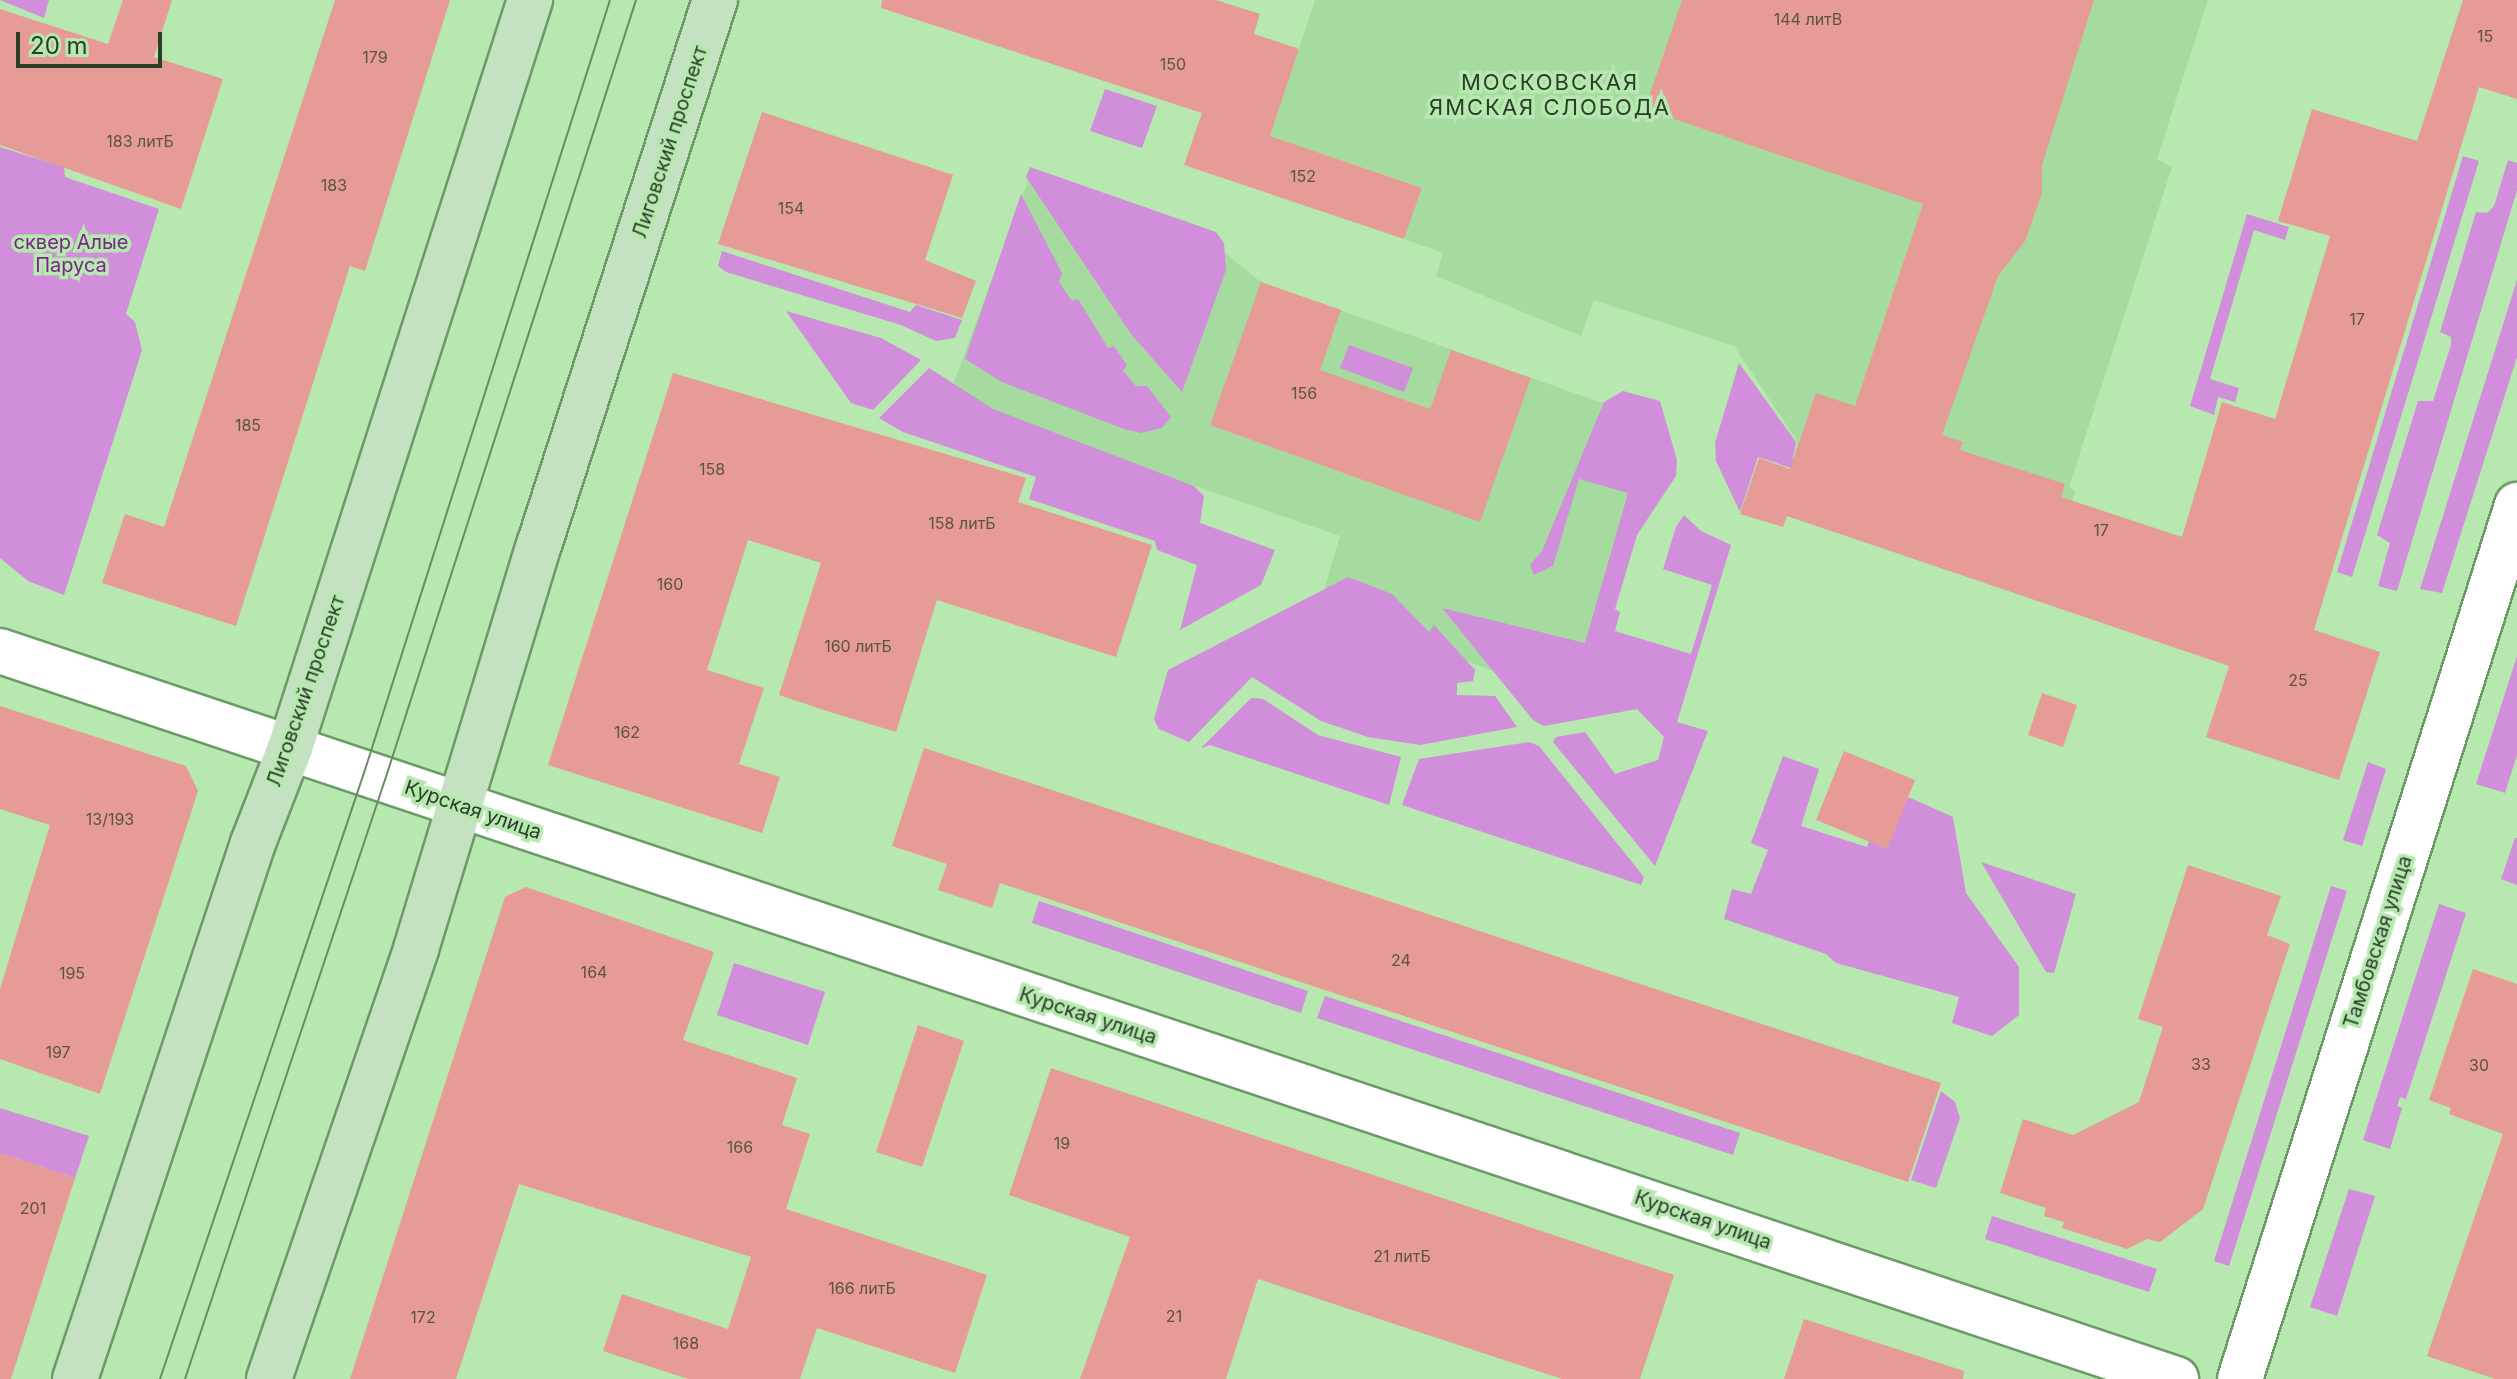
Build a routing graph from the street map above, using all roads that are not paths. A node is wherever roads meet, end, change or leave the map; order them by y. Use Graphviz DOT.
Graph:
graph roads {
  1 [pos="530,0"];
  2 [pos="715,0"];
  3 [pos="2517,505"];
  4 [pos="0,651"];
  5 [pos="290,748"];
  6 [pos="460,805"];
  7 [pos="75,1379"];
  8 [pos="269,1379"];
  9 [pos="2176,1379"];
  10 [pos="2240,1379"];
  1 -- 5 [label="main road, Лиговский проспект"];
  2 -- 6 [label="main road, Лиговский проспект"];
  3 -- 10 [label="street, Тамбовская улица"];
  4 -- 5 [label="street, Курская улица"];
  5 -- 6 [label="street, Курская улица"];
  5 -- 7 [label="main road, Лиговский проспект"];
  6 -- 8 [label="main road, Лиговский проспект"];
  6 -- 9 [label="street, Курская улица"];
}
